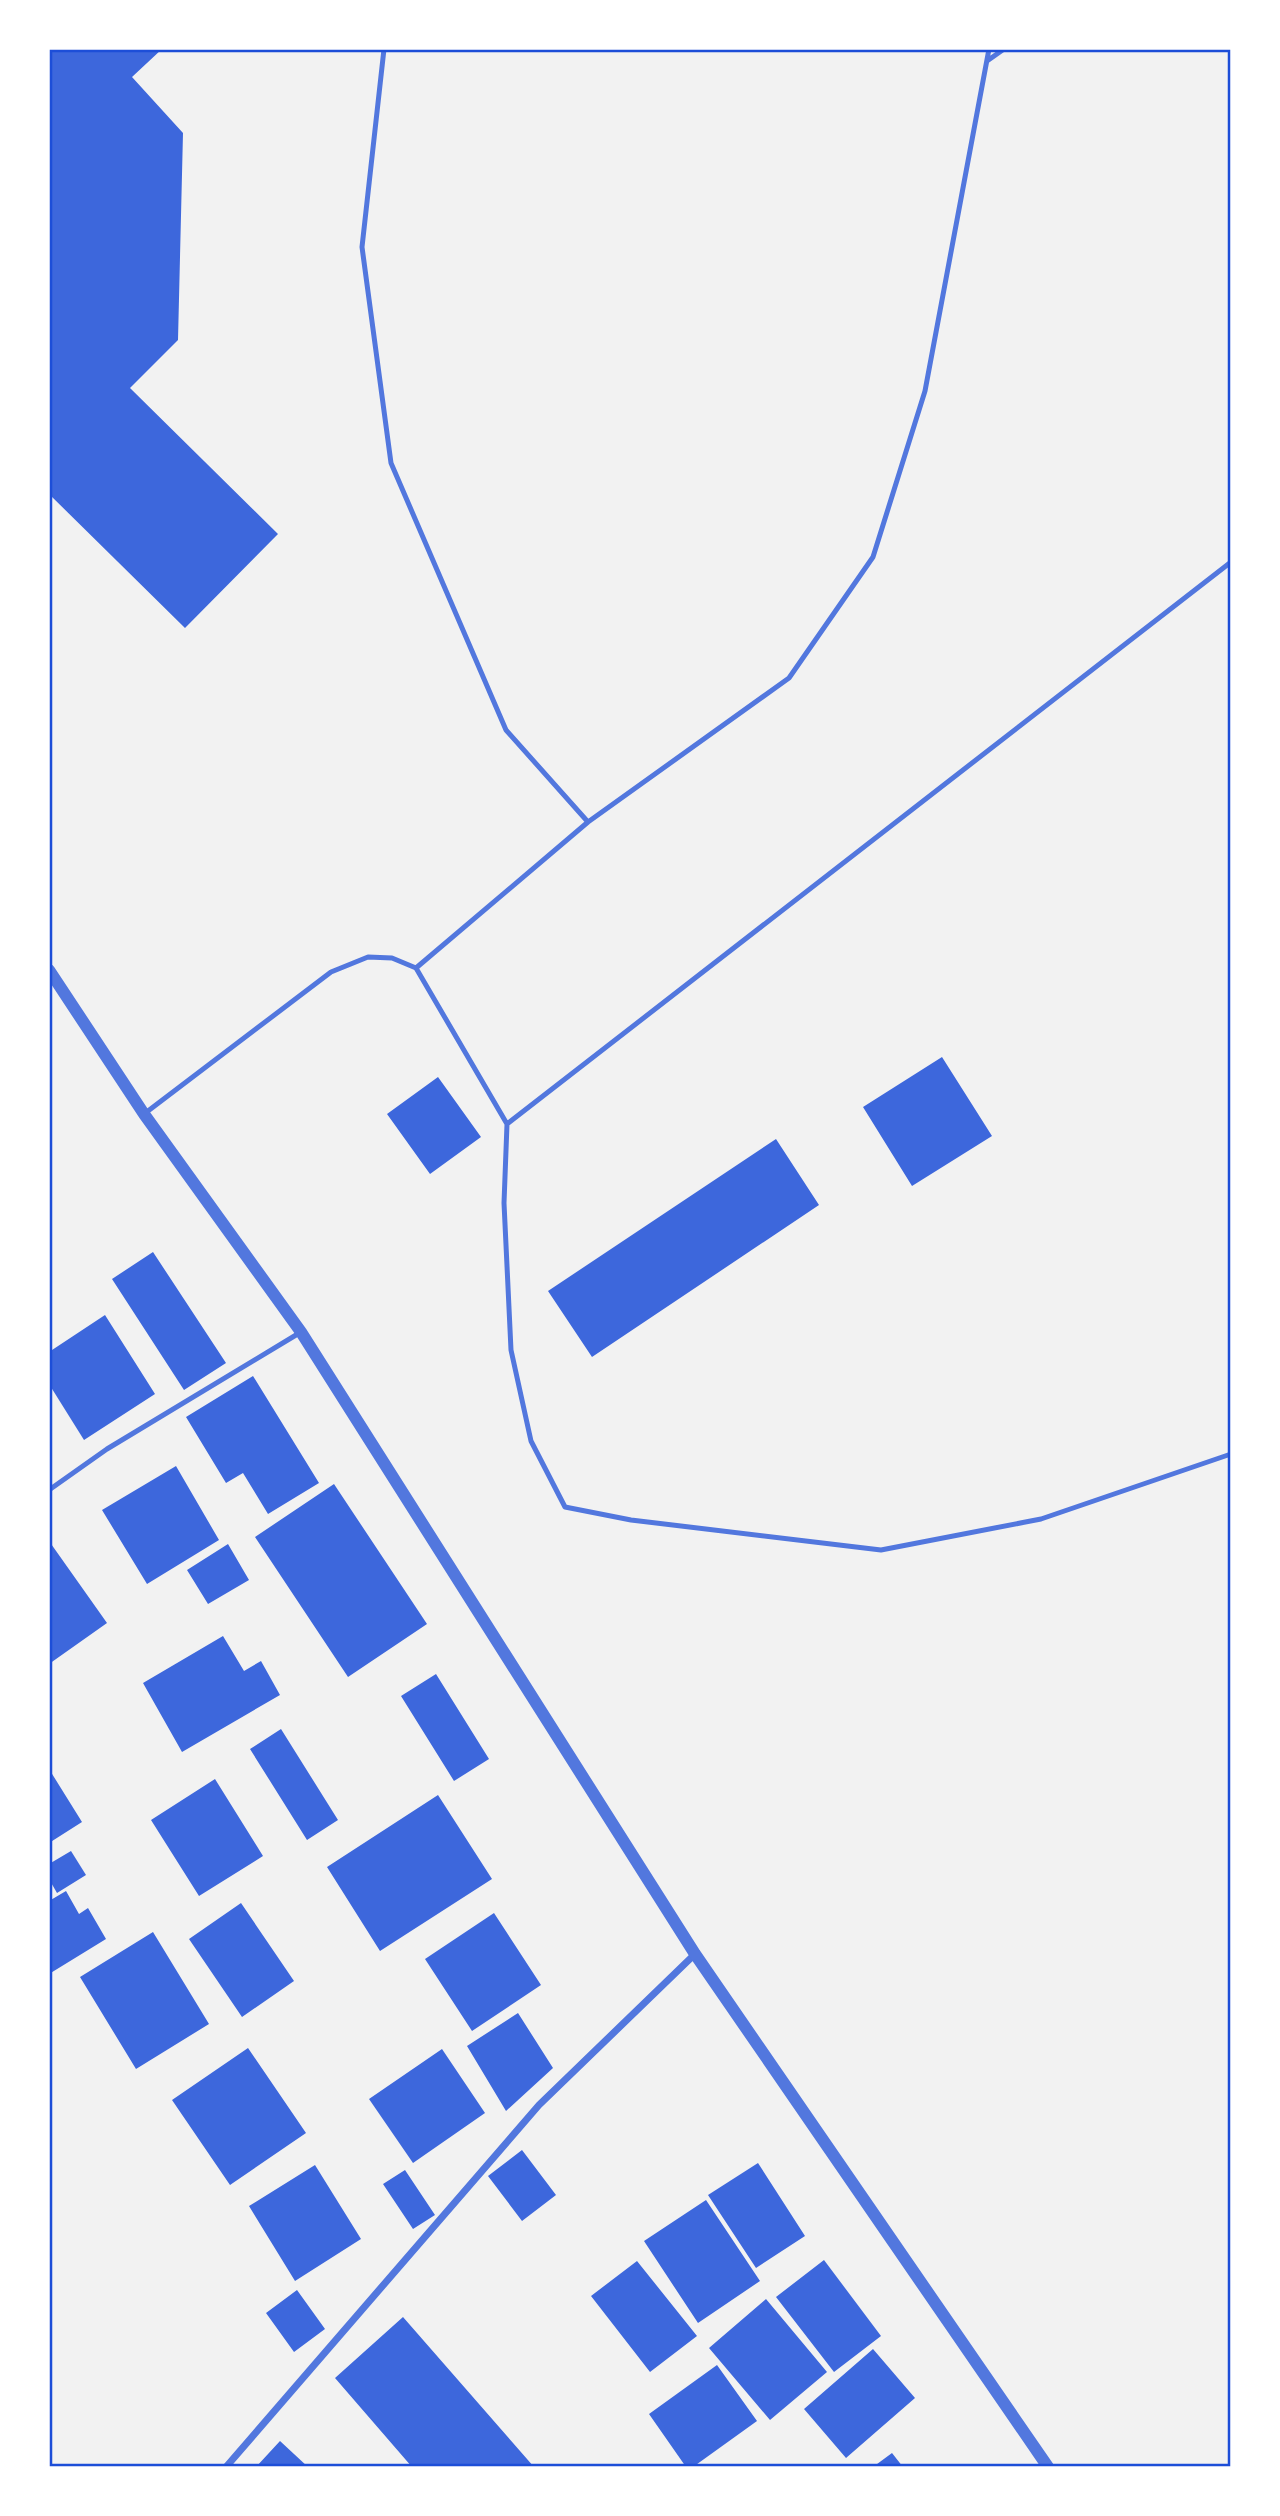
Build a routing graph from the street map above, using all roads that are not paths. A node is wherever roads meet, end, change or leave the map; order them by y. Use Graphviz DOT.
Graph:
graph roads {
  1 [pos="384,49"];
  2 [pos="989,49"];
  3 [pos="1004,49"];
  4 [pos="987,61"];
  5 [pos="1231,562"];
  6 [pos="588,822"];
  7 [pos="416,968"];
  8 [pos="49,970"];
  9 [pos="144,1114"];
  10 [pos="507,1124"];
  11 [pos="301,1332"];
  12 [pos="1231,1454"];
  13 [pos="49,1490"];
  14 [pos="695,1954"];
  15 [pos="226,2467"];
  16 [pos="1048,2467"];
  1 -- 6 [label="lane"];
  2 -- 4 [label="lane"];
  3 -- 4 [label="lane"];
  4 -- 6 [label="lane"];
  5 -- 10 [label="lane"];
  6 -- 7 [label="lane"];
  7 -- 9 [label="lane"];
  7 -- 10 [label="lane"];
  8 -- 9 [label="street"];
  9 -- 11 [label="street"];
  10 -- 12 [label="lane"];
  11 -- 13 [label="lane"];
  11 -- 14 [label="street"];
  14 -- 15 [label="street"];
  14 -- 16 [label="street"];
}
